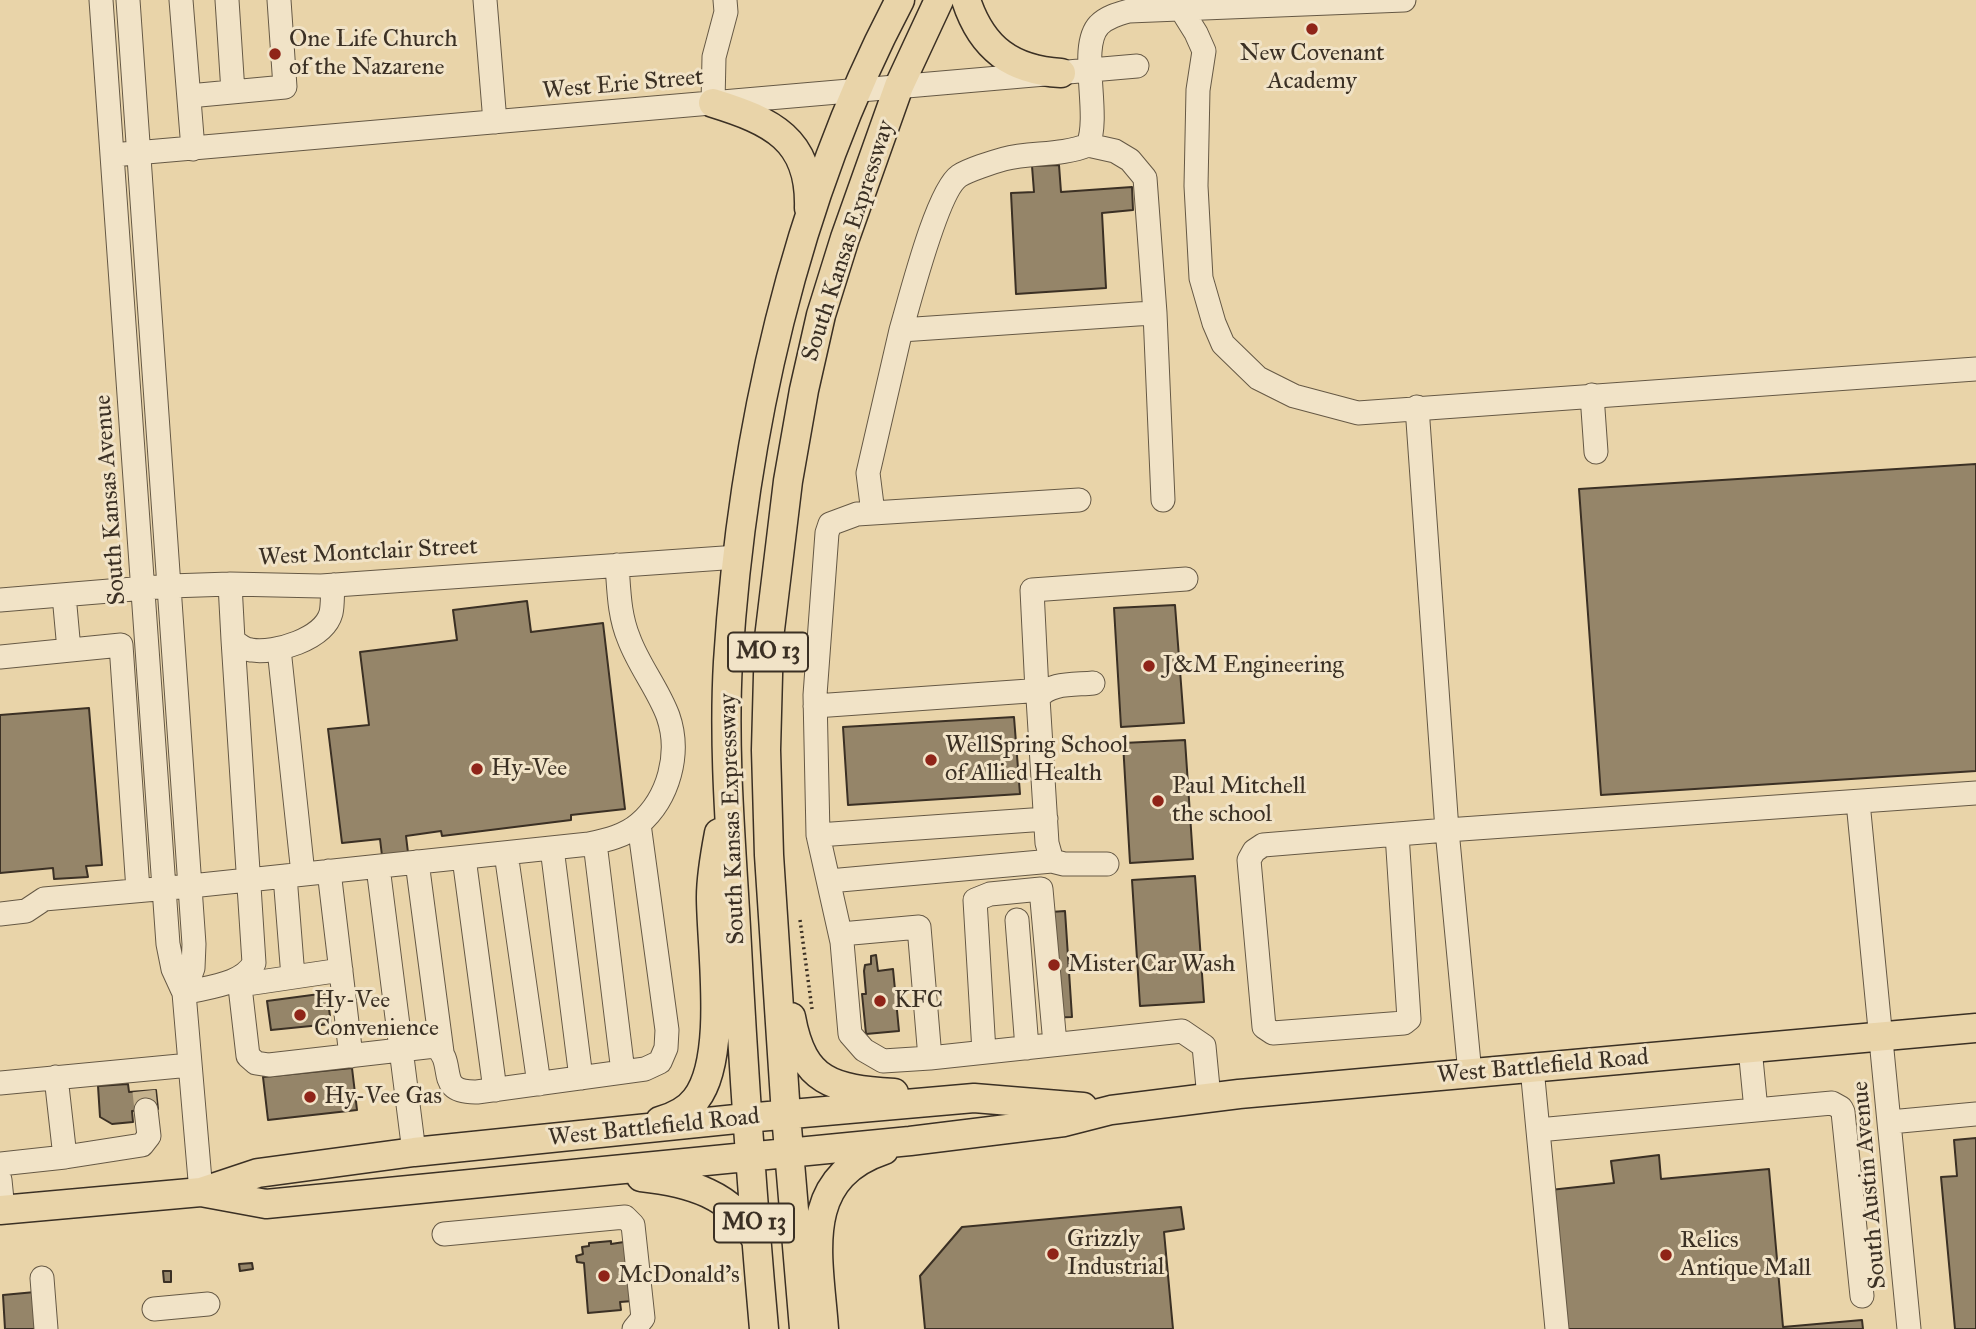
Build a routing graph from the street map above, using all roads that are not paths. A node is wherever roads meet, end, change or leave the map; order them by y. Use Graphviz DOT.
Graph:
graph roads {
  1 [pos="101,0"];
  2 [pos="128,0"];
  3 [pos="181,0"];
  4 [pos="227,0"];
  5 [pos="279,0"];
  6 [pos="485,0"];
  7 [pos="724,0"];
  8 [pos="900,0"];
  9 [pos="939,0"];
  10 [pos="967,0"];
  11 [pos="1404,0"];
  12 [pos="1181,9"];
  13 [pos="1137,66"];
  14 [pos="1089,71"];
  15 [pos="1061,73"];
  16 [pos="899,86"];
  17 [pos="855,90"];
  18 [pos="233,92"];
  19 [pos="188,96"];
  20 [pos="713,103"];
  21 [pos="495,122"];
  22 [pos="1088,145"];
  23 [pos="193,149"];
  24 [pos="139,153"];
  25 [pos="112,155"];
  26 [pos="808,223"];
  27 [pos="1155,313"];
  28 [pos="901,330"];
  29 [pos="1976,369"];
  30 [pos="1592,395"];
  31 [pos="1417,407"];
  32 [pos="1596,452"];
  33 [pos="1079,500"];
  34 [pos="1163,500"];
  35 [pos="873,513"];
  36 [pos="738,556"];
  37 [pos="617,565"];
  38 [pos="1185,579"];
  39 [pos="230,584"];
  40 [pos="333,585"];
  41 [pos="170,586"];
  42 [pos="144,588"];
  43 [pos="64,595"];
  44 [pos="0,600"];
  45 [pos="233,640"];
  46 [pos="279,649"];
  47 [pos="69,650"];
  48 [pos="0,657"];
  49 [pos="1093,682"];
  50 [pos="1040,691"];
  51 [pos="815,706"];
  52 [pos="728,789"];
  53 [pos="1976,793"];
  54 [pos="1857,802"];
  55 [pos="1046,819"];
  56 [pos="639,824"];
  57 [pos="1447,830"];
  58 [pos="1397,834"];
  59 [pos="818,835"];
  60 [pos="595,843"];
  61 [pos="552,848"];
  62 [pos="506,853"];
  63 [pos="769,855"];
  64 [pos="464,858"];
  65 [pos="1052,860"];
  66 [pos="418,862"];
  67 [pos="1107,864"];
  68 [pos="377,867"];
  69 [pos="329,872"];
  70 [pos="294,875"];
  71 [pos="247,880"];
  72 [pos="829,881"];
  73 [pos="191,886"];
  74 [pos="164,887"];
  75 [pos="138,890"];
  76 [pos="0,914"];
  77 [pos="1017,920"];
  78 [pos="841,934"];
  79 [pos="341,970"];
  80 [pos="293,977"];
  81 [pos="240,981"];
  82 [pos="184,993"];
  83 [pos="1976,1028"];
  84 [pos="1882,1036"];
  85 [pos="1055,1044"];
  86 [pos="1027,1048"];
  87 [pos="1750,1048"];
  88 [pos="401,1050"];
  89 [pos="442,1052"];
  90 [pos="984,1052"];
  91 [pos="351,1056"];
  92 [pos="930,1058"];
  93 [pos="190,1065"];
  94 [pos="1532,1068"];
  95 [pos="623,1072"];
  96 [pos="1470,1074"];
  97 [pos="56,1077"];
  98 [pos="581,1078"];
  99 [pos="0,1083"];
  100 [pos="539,1084"];
  101 [pos="144,1090"];
  102 [pos="495,1090"];
  103 [pos="974,1098"];
  104 [pos="1209,1098"];
  105 [pos="1111,1110"];
  106 [pos="1756,1110"];
  107 [pos="1976,1114"];
  108 [pos="786,1115"];
  109 [pos="746,1118"];
  110 [pos="1890,1122"];
  111 [pos="639,1128"];
  112 [pos="1538,1130"];
  113 [pos="910,1141"];
  114 [pos="414,1152"];
  115 [pos="789,1153"];
  116 [pos="750,1156"];
  117 [pos="65,1157"];
  118 [pos="0,1164"];
  119 [pos="544,1176"];
  120 [pos="0,1180"];
  121 [pos="201,1192"];
  122 [pos="2,1210"];
  123 [pos="444,1234"];
  124 [pos="756,1240"];
  125 [pos="42,1278"];
  126 [pos="1861,1296"];
  127 [pos="208,1304"];
  128 [pos="154,1309"];
  129 [pos="46,1329"];
  130 [pos="634,1329"];
  131 [pos="764,1329"];
  132 [pos="804,1329"];
  133 [pos="824,1329"];
  134 [pos="1557,1329"];
  135 [pos="1909,1329"];
  1 -- 25 [label="street, South Kansas Avenue"];
  2 -- 24 [label="street, South Kansas Avenue"];
  3 -- 19 [label="street"];
  4 -- 18 [label="street"];
  5 -- 18 [label="street"];
  6 -- 21 [label="street"];
  7 -- 20 [label="street"];
  8 -- 17 [label="main road, South Kansas Expressway / MO 13"];
  9 -- 16 [label="main road, South Kansas Expressway / MO 13"];
  10 -- 15 [label="main road"];
  11 -- 12 [label="street"];
  12 -- 14 [label="street"];
  12 -- 31 [label="street"];
  13 -- 14 [label="street, West Erie Street"];
  14 -- 15 [label="street, West Erie Street"];
  14 -- 22 [label="street"];
  15 -- 16 [label="street, West Erie Street"];
  16 -- 17 [label="street, West Erie Street"];
  16 -- 63 [label="main road, South Kansas Expressway / MO 13"];
  17 -- 20 [label="street, West Erie Street"];
  17 -- 26 [label="main road, South Kansas Expressway / MO 13"];
  18 -- 19 [label="street"];
  19 -- 23 [label="street"];
  20 -- 21 [label="street, West Erie Street"];
  20 -- 26 [label="main road"];
  21 -- 23 [label="street, West Erie Street"];
  22 -- 27 [label="street"];
  22 -- 28 [label="street"];
  23 -- 24 [label="street, West Erie Street"];
  24 -- 25 [label="street, West Erie Street"];
  24 -- 41 [label="street, South Kansas Avenue"];
  25 -- 42 [label="street, South Kansas Avenue"];
  26 -- 36 [label="main road, South Kansas Expressway / MO 13"];
  27 -- 28 [label="street"];
  27 -- 34 [label="street"];
  28 -- 35 [label="street"];
  29 -- 30 [label="street"];
  30 -- 31 [label="street"];
  30 -- 32 [label="street"];
  31 -- 57 [label="street"];
  33 -- 35 [label="street"];
  35 -- 51 [label="street"];
  36 -- 37 [label="street, West Montclair Street"];
  36 -- 52 [label="main road, South Kansas Expressway / MO 13"];
  37 -- 40 [label="street, West Montclair Street"];
  37 -- 56 [label="street"];
  38 -- 50 [label="street"];
  39 -- 40 [label="street, West Montclair Street"];
  39 -- 41 [label="street, West Montclair Street"];
  39 -- 45 [label="street"];
  40 -- 46 [label="street"];
  41 -- 42 [label="street, West Montclair Street"];
  41 -- 73 [label="street, South Kansas Avenue"];
  42 -- 43 [label="street, West Montclair Street"];
  42 -- 74 [label="street, South Kansas Avenue"];
  43 -- 44 [label="street, West Montclair Street"];
  43 -- 47 [label="street"];
  45 -- 46 [label="street"];
  45 -- 71 [label="street"];
  46 -- 70 [label="street"];
  47 -- 48 [label="street"];
  47 -- 75 [label="street"];
  49 -- 50 [label="street"];
  50 -- 51 [label="street"];
  50 -- 55 [label="street"];
  51 -- 59 [label="street"];
  52 -- 109 [label="main road, South Kansas Expressway / MO 13"];
  52 -- 111 [label="main road"];
  53 -- 54 [label="street"];
  54 -- 57 [label="street"];
  54 -- 84 [label="street, South Austin Avenue"];
  55 -- 59 [label="street"];
  55 -- 65 [label="street"];
  56 -- 60 [label="street"];
  56 -- 95 [label="street"];
  57 -- 58 [label="street"];
  57 -- 96 [label="street"];
  58 -- 58 [label="street"];
  59 -- 72 [label="street"];
  60 -- 61 [label="street"];
  60 -- 95 [label="street"];
  61 -- 62 [label="street"];
  61 -- 98 [label="street"];
  62 -- 64 [label="street"];
  62 -- 100 [label="street"];
  63 -- 103 [label="main road"];
  63 -- 108 [label="main road, South Kansas Expressway / MO 13"];
  64 -- 66 [label="street"];
  64 -- 102 [label="street"];
  65 -- 67 [label="street"];
  65 -- 72 [label="street"];
  66 -- 68 [label="street"];
  66 -- 89 [label="street"];
  68 -- 69 [label="street"];
  68 -- 88 [label="street"];
  69 -- 70 [label="street"];
  69 -- 79 [label="street"];
  70 -- 71 [label="street"];
  70 -- 80 [label="street"];
  71 -- 73 [label="street"];
  71 -- 81 [label="street"];
  72 -- 78 [label="street"];
  73 -- 74 [label="street"];
  73 -- 82 [label="street, South Kansas Avenue"];
  74 -- 75 [label="street"];
  74 -- 82 [label="street, South Kansas Avenue"];
  75 -- 76 [label="street"];
  77 -- 86 [label="street"];
  78 -- 92 [label="street"];
  78 -- 92 [label="street"];
  79 -- 80 [label="street"];
  79 -- 91 [label="street"];
  80 -- 81 [label="street"];
  81 -- 82 [label="street"];
  81 -- 91 [label="street"];
  82 -- 93 [label="street, South Kansas Avenue"];
  83 -- 84 [label="main road, West Battlefield Road"];
  84 -- 87 [label="main road, West Battlefield Road"];
  84 -- 110 [label="street, South Austin Avenue"];
  85 -- 86 [label="street"];
  85 -- 90 [label="street"];
  85 -- 104 [label="street"];
  86 -- 90 [label="street"];
  87 -- 94 [label="main road, West Battlefield Road"];
  87 -- 106 [label="street"];
  88 -- 89 [label="street"];
  88 -- 91 [label="street"];
  88 -- 114 [label="street"];
  89 -- 102 [label="street"];
  90 -- 92 [label="street"];
  93 -- 101 [label="street"];
  93 -- 121 [label="street, South Kansas Avenue"];
  94 -- 96 [label="main road, West Battlefield Road"];
  94 -- 112 [label="street"];
  95 -- 98 [label="street"];
  96 -- 104 [label="main road, West Battlefield Road"];
  97 -- 99 [label="street"];
  97 -- 101 [label="street"];
  97 -- 117 [label="street"];
  98 -- 100 [label="street"];
  100 -- 102 [label="street"];
  101 -- 117 [label="street"];
  103 -- 105 [label="main road, West Battlefield Road"];
  103 -- 108 [label="main road, West Battlefield Road"];
  104 -- 105 [label="main road, West Battlefield Road"];
  105 -- 113 [label="main road, West Battlefield Road"];
  106 -- 112 [label="street"];
  106 -- 126 [label="street"];
  107 -- 110 [label="street"];
  108 -- 109 [label="main road, West Battlefield Road"];
  108 -- 115 [label="main road, South Kansas Expressway / MO 13"];
  109 -- 111 [label="main road, West Battlefield Road"];
  109 -- 116 [label="main road, South Kansas Expressway / MO 13"];
  110 -- 135 [label="street, South Austin Avenue"];
  111 -- 114 [label="main road, West Battlefield Road"];
  112 -- 134 [label="street"];
  113 -- 115 [label="main road, West Battlefield Road"];
  113 -- 133 [label="main road"];
  114 -- 121 [label="main road, West Battlefield Road"];
  115 -- 116 [label="main road, West Battlefield Road"];
  115 -- 132 [label="main road, South Kansas Expressway / MO 13"];
  116 -- 119 [label="main road, West Battlefield Road"];
  116 -- 124 [label="main road, South Kansas Expressway / MO 13"];
  117 -- 118 [label="street"];
  119 -- 121 [label="main road, West Battlefield Road"];
  119 -- 124 [label="main road"];
  120 -- 122 [label="street"];
  121 -- 122 [label="main road, West Battlefield Road"];
  123 -- 130 [label="street"];
  124 -- 131 [label="main road, South Kansas Expressway / MO 13"];
  125 -- 129 [label="street"];
  127 -- 128 [label="street"];
}
